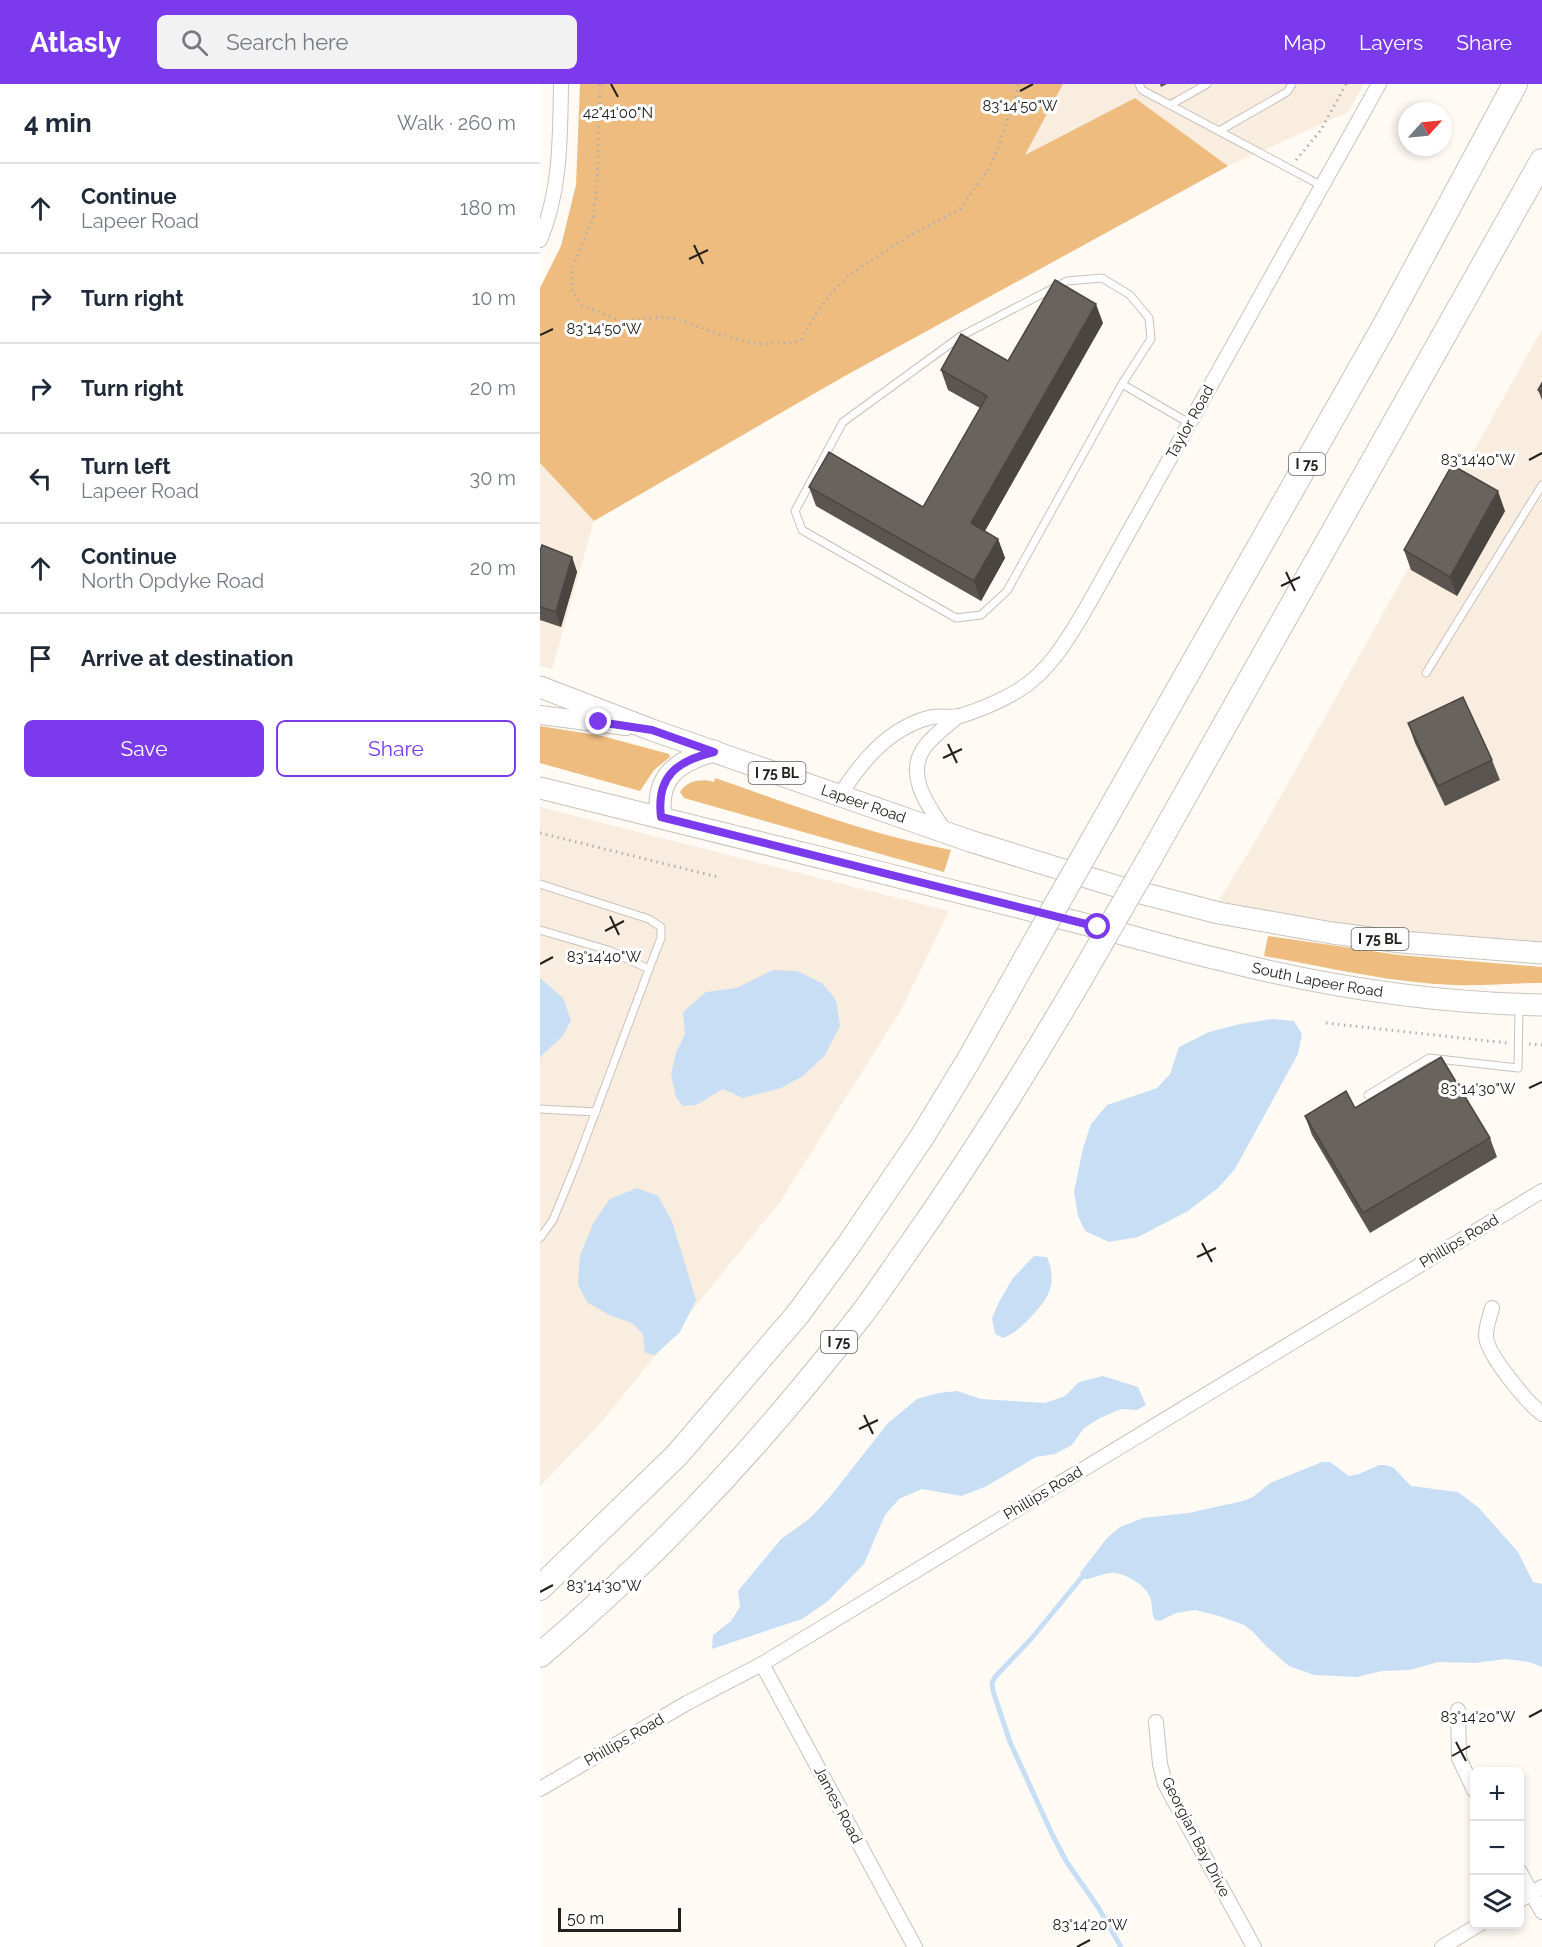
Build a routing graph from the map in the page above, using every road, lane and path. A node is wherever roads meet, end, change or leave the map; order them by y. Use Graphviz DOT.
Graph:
graph roads {
  1 [pos="561,84"];
  2 [pos="600,84"];
  3 [pos="1018,84"];
  4 [pos="1139,84"];
  5 [pos="1207,84"];
  6 [pos="1292,84"];
  7 [pos="1346,84"];
  8 [pos="1379,84"];
  9 [pos="1515,84"];
  10 [pos="1170,105"];
  11 [pos="1220,131"];
  12 [pos="1542,161"];
  13 [pos="1289,168"];
  14 [pos="1322,186"];
  15 [pos="540,240"];
  16 [pos="1122,384"];
  17 [pos="1189,423"];
  18 [pos="1542,485"];
  19 [pos="1426,673"];
  20 [pos="540,687"];
  21 [pos="540,715"];
  22 [pos="958,716"];
  23 [pos="652,730"];
  24 [pos="714,752"];
  25 [pos="540,788"];
  26 [pos="840,795"];
  27 [pos="661,817"];
  28 [pos="540,833"];
  29 [pos="946,833"];
  30 [pos="718,877"];
  31 [pos="540,884"];
  32 [pos="540,930"];
  33 [pos="1542,953"];
  34 [pos="649,969"];
  35 [pos="1519,1005"];
  36 [pos="1542,1005"];
  37 [pos="1326,1023"];
  38 [pos="1518,1043"];
  39 [pos="1542,1045"];
  40 [pos="1368,1095"];
  41 [pos="540,1108"];
  42 [pos="596,1112"];
  43 [pos="1542,1191"];
  44 [pos="540,1238"];
  45 [pos="1492,1308"];
  46 [pos="1542,1414"];
  47 [pos="540,1588"];
  48 [pos="540,1655"];
  49 [pos="762,1664"];
  50 [pos="1458,1710"];
  51 [pos="1156,1722"];
  52 [pos="1470,1781"];
  53 [pos="540,1789"];
  54 [pos="1522,1875"];
  55 [pos="1531,1894"];
  56 [pos="1542,1912"];
  57 [pos="1472,1929"];
  58 [pos="915,1947"];
  59 [pos="1254,1947"];
  60 [pos="1442,1947"];
  1 -- 15 [label="street"];
  2 -- 3 [label="path"];
  4 -- 10 [label="lane"];
  5 -- 10 [label="lane"];
  6 -- 11 [label="lane"];
  7 -- 13 [label="path"];
  8 -- 14 [label="street, Taylor Road"];
  9 -- 47 [label="highway, I 75, bridge"];
  10 -- 11 [label="lane"];
  11 -- 13 [label="lane"];
  12 -- 48 [label="highway, I 75, bridge"];
  13 -- 14 [label="lane"];
  14 -- 17 [label="street, Taylor Road"];
  16 -- 16 [label="lane"];
  16 -- 17 [label="lane"];
  17 -- 22 [label="street, Taylor Road"];
  18 -- 19 [label="lane"];
  20 -- 23 [label="main road, Lapeer Road / I 75 BL"];
  21 -- 23 [label="main road"];
  22 -- 26 [label="street, Taylor Road"];
  22 -- 29 [label="street, Taylor Road"];
  23 -- 24 [label="main road, Lapeer Road / I 75 BL"];
  24 -- 26 [label="main road, Lapeer Road / I 75 BL"];
  24 -- 27 [label="main road"];
  25 -- 27 [label="main road"];
  26 -- 29 [label="main road, Lapeer Road / I 75 BL"];
  27 -- 35 [label="main road, South Lapeer Road"];
  28 -- 30 [label="path"];
  29 -- 33 [label="main road, Lapeer Road / I 75 BL"];
  31 -- 34 [label="lane"];
  32 -- 34 [label="lane"];
  34 -- 42 [label="lane"];
  35 -- 36 [label="main road, South Lapeer Road"];
  35 -- 38 [label="lane"];
  37 -- 38 [label="path"];
  38 -- 39 [label="path"];
  38 -- 40 [label="lane"];
  41 -- 42 [label="lane"];
  42 -- 44 [label="lane"];
  43 -- 49 [label="street, Phillips Road"];
  45 -- 46 [label="street"];
  49 -- 53 [label="street, Phillips Road"];
  49 -- 58 [label="street, James Road"];
  50 -- 52 [label="street"];
  51 -- 59 [label="street, Georgian Bay Drive"];
  54 -- 55 [label="street"];
  55 -- 56 [label="street"];
  57 -- 60 [label="street"];
}
